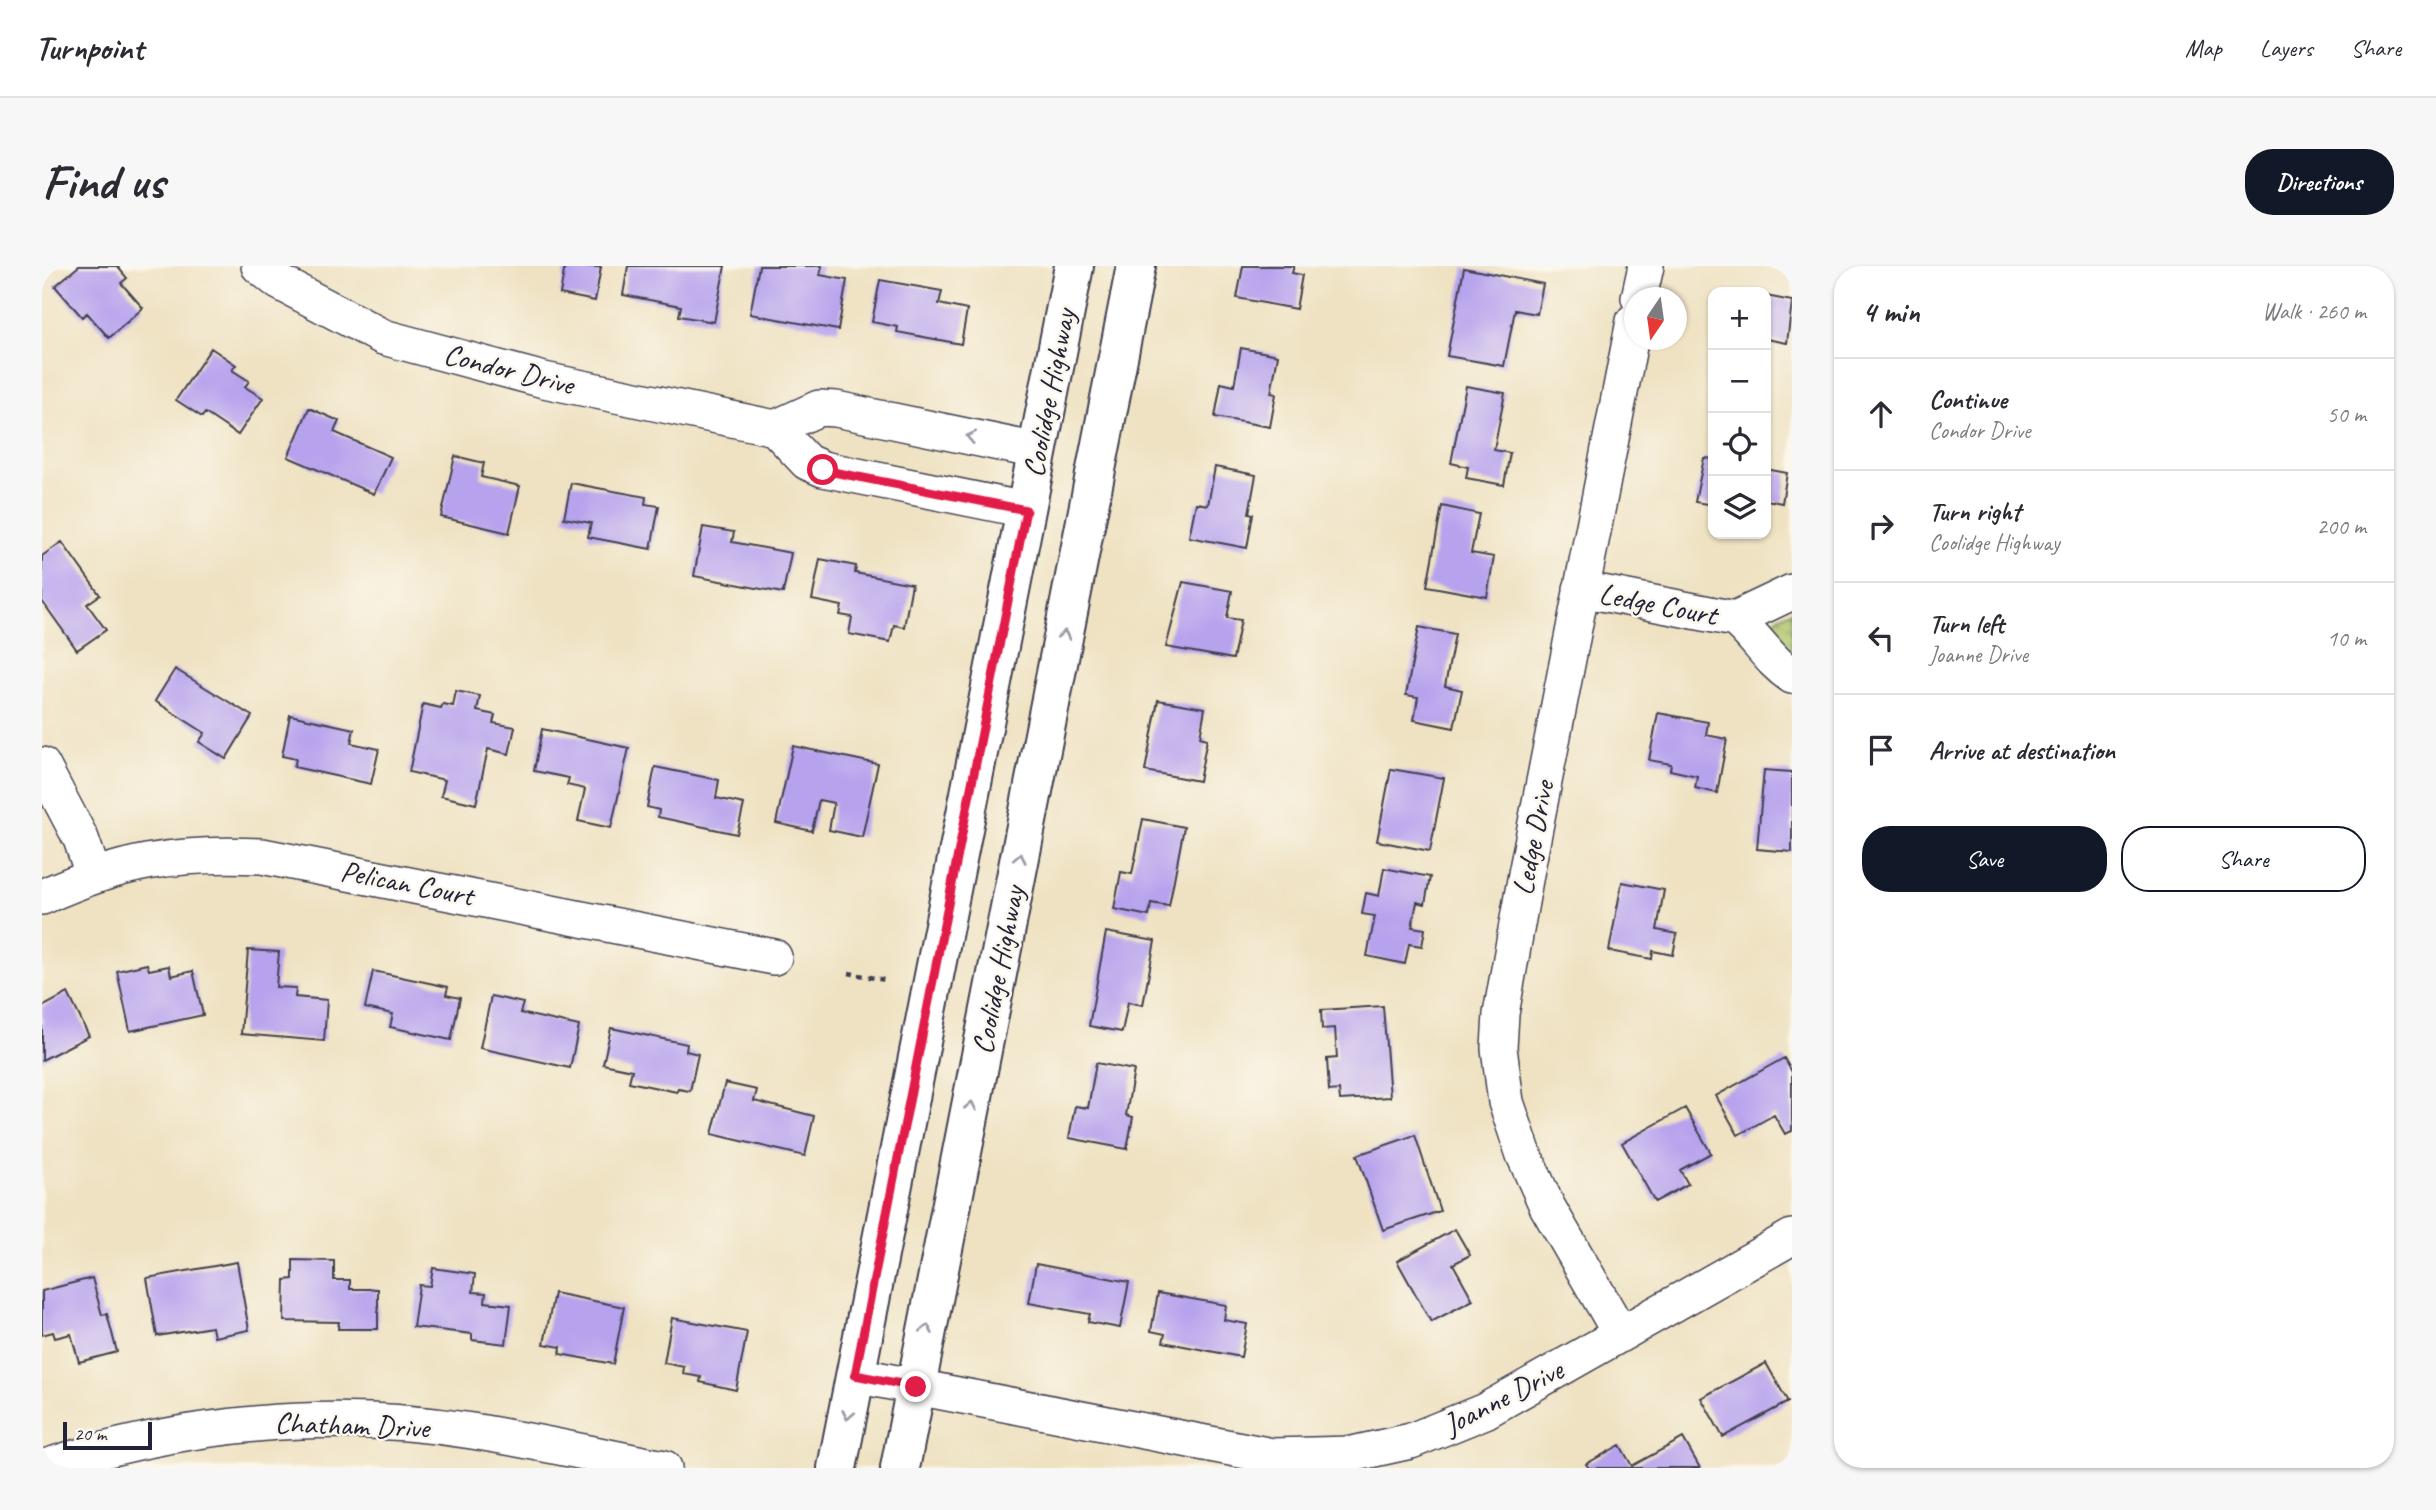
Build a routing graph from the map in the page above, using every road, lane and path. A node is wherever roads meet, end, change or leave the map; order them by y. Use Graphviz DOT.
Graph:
graph roads {
  1 [pos="259,266"];
  2 [pos="1074,266"];
  3 [pos="1136,266"];
  4 [pos="1646,266"];
  5 [pos="1641,287"];
  6 [pos="1628,350"];
  7 [pos="775,428"];
  8 [pos="1038,451"];
  9 [pos="1026,510"];
  10 [pos="1581,589"];
  11 [pos="1792,592"];
  12 [pos="1735,619"];
  13 [pos="1792,676"];
  14 [pos="42,765"];
  15 [pos="93,874"];
  16 [pos="42,897"];
  17 [pos="774,957"];
  18 [pos="849,973"];
  19 [pos="885,980"];
  20 [pos="1792,1237"];
  21 [pos="1620,1334"];
  22 [pos="855,1375"];
  23 [pos="916,1387"];
  24 [pos="42,1468"];
  25 [pos="664,1468"];
  26 [pos="837,1468"];
  27 [pos="900,1468"];
  1 -- 7 [label="street, Condor Drive"];
  2 -- 8 [label="main road, Coolidge Highway"];
  23 -- 3 [label="main road, Coolidge Highway, one-way"];
  4 -- 5 [label="street"];
  6 -- 10 [label="street, Ledge Drive"];
  8 -- 7 [label="street, one-way"];
  7 -- 9 [label="street"];
  8 -- 9 [label="main road, Coolidge Highway"];
  9 -- 22 [label="main road, Coolidge Highway"];
  10 -- 12 [label="street, Ledge Court"];
  10 -- 21 [label="street, Ledge Drive"];
  11 -- 12 [label="street, Ledge Court"];
  12 -- 13 [label="street, Ledge Court"];
  14 -- 15 [label="street"];
  15 -- 16 [label="street, Pelican Court"];
  15 -- 17 [label="street, Pelican Court"];
  18 -- 19 [label="path"];
  20 -- 21 [label="street, Joanne Drive"];
  21 -- 23 [label="street, Joanne Drive"];
  22 -- 23 [label="street, Joanne Drive"];
  22 -- 26 [label="main road, Coolidge Highway, one-way"];
  23 -- 27 [label="main road, Coolidge Highway"];
  24 -- 25 [label="street, Chatham Drive"];
}
